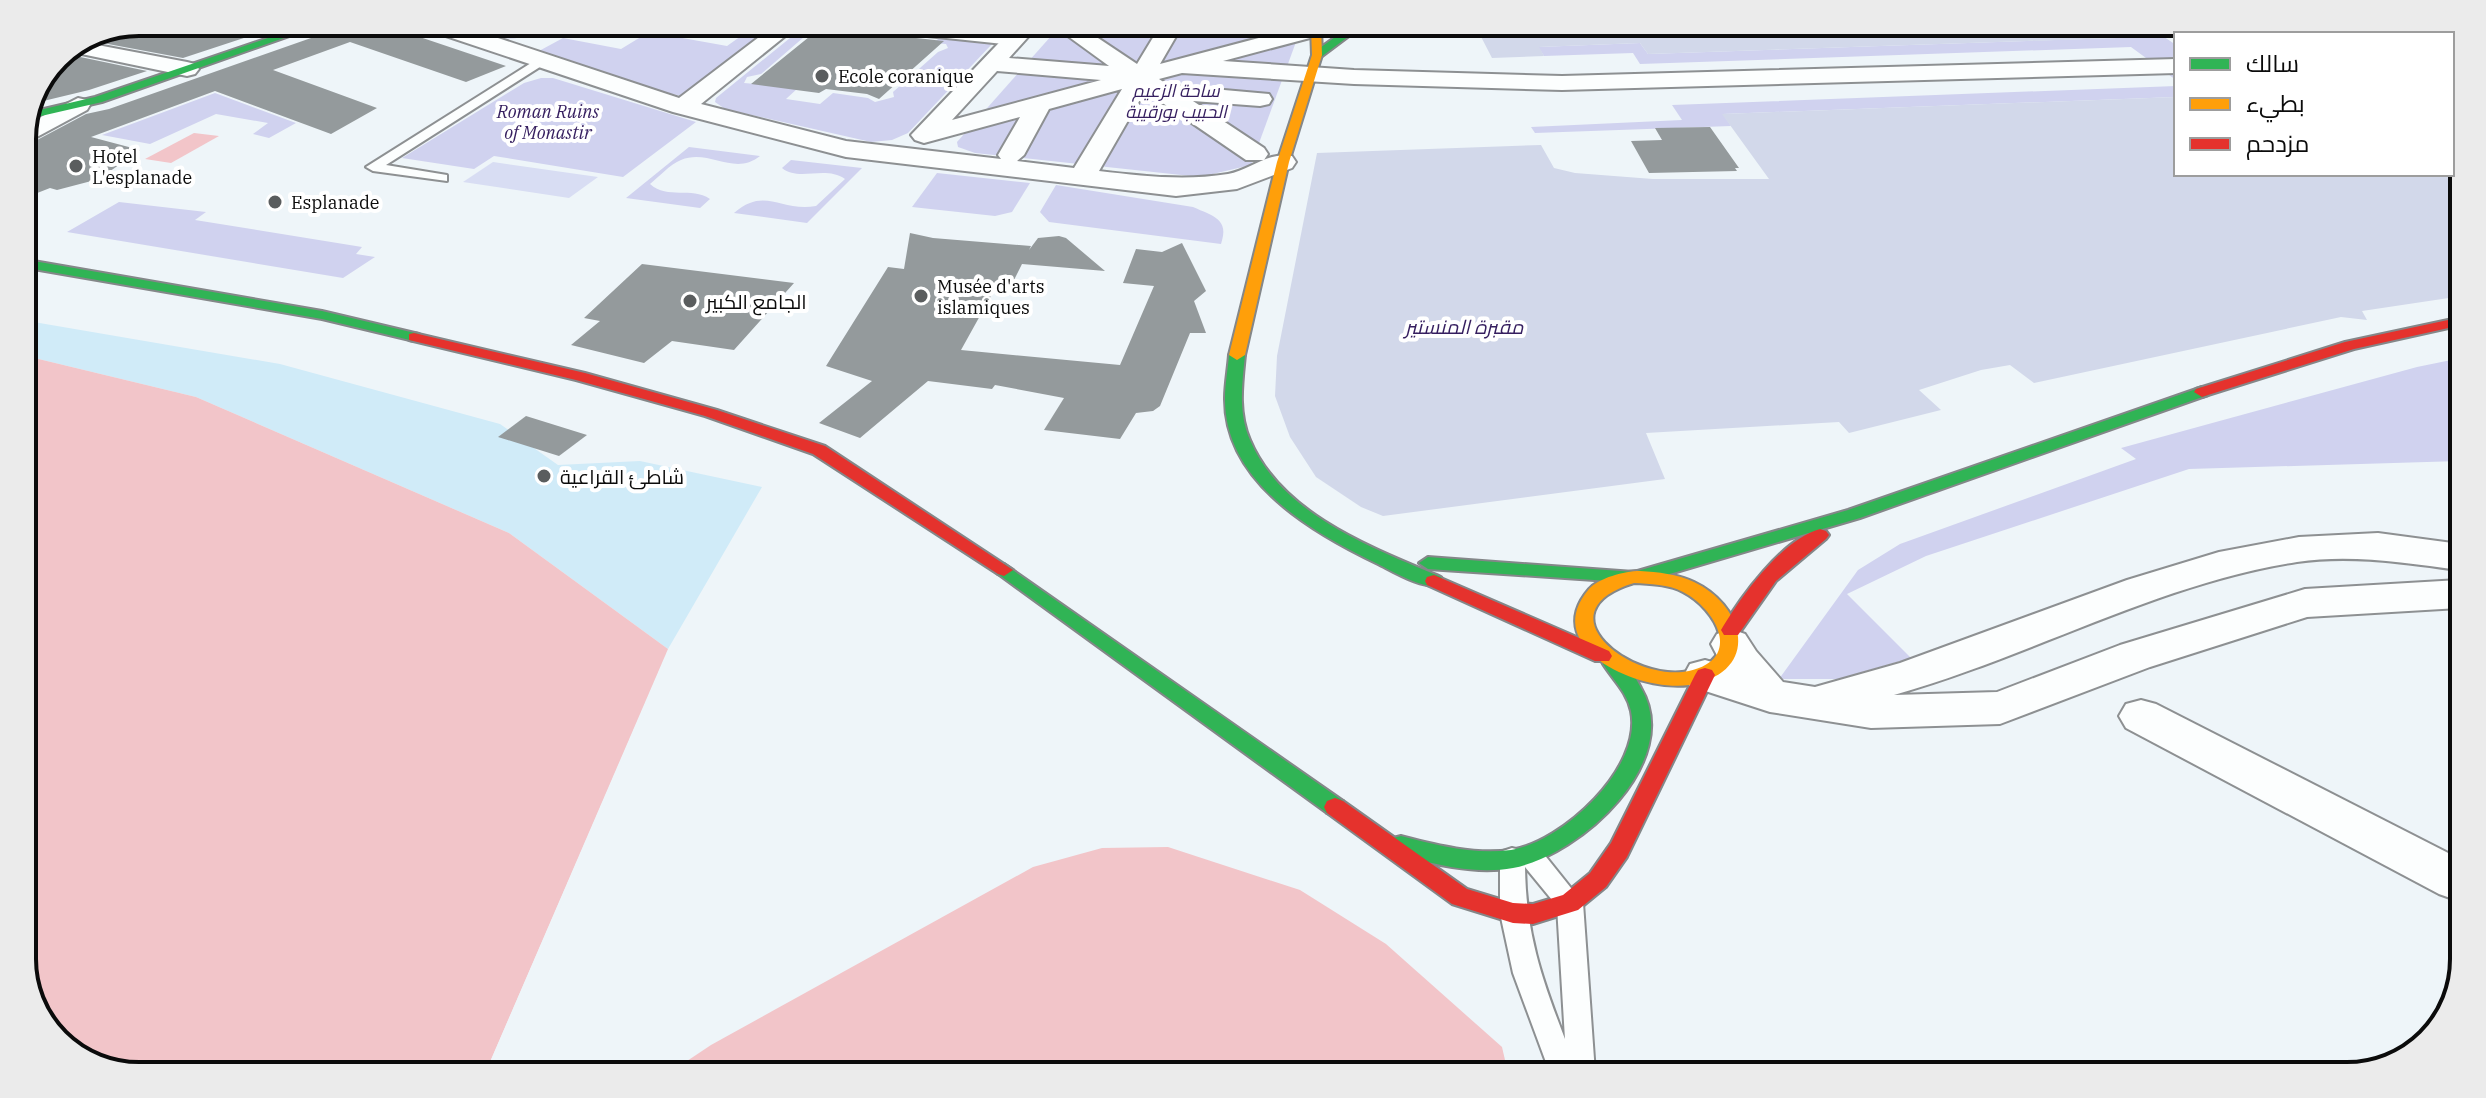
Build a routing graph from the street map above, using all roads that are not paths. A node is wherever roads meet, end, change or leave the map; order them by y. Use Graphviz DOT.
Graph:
graph roads {
  1 [pos="283,36"];
  2 [pos="466,36"];
  3 [pos="774,36"];
  4 [pos="1018,36"];
  5 [pos="1080,36"];
  6 [pos="1165,36"];
  7 [pos="1294,36"];
  8 [pos="1316,36"];
  9 [pos="1346,36"];
  10 [pos="87,50"];
  11 [pos="1113,58"];
  12 [pos="539,62"];
  13 [pos="992,64"];
  14 [pos="1314,64"];
  15 [pos="2174,66"];
  16 [pos="187,69"];
  17 [pos="1141,76"];
  18 [pos="1178,79"];
  19 [pos="1092,80"];
  20 [pos="1260,99"];
  21 [pos="1039,104"];
  22 [pos="78,105"];
  23 [pos="682,107"];
  24 [pos="39,114"];
  25 [pos="36,129"];
  26 [pos="924,135"];
  27 [pos="1255,154"];
  28 [pos="1011,155"];
  29 [pos="902,160"];
  30 [pos="1283,162"];
  31 [pos="442,178"];
  32 [pos="1081,178"];
  33 [pos="1176,188"];
  34 [pos="1272,205"];
  35 [pos="36,265"];
  36 [pos="2450,324"];
  37 [pos="1854,514"];
  38 [pos="2450,555"];
  39 [pos="1382,559"];
  40 [pos="1636,577"];
  41 [pos="2450,594"];
  42 [pos="1722,650"];
  43 [pos="1607,660"];
  44 [pos="1787,700"];
  45 [pos="2141,716"];
  46 [pos="1373,837"];
  47 [pos="1521,856"];
  48 [pos="2450,877"];
  49 [pos="1570,903"];
  50 [pos="1513,913"];
  51 [pos="1560,1062"];
  52 [pos="1580,1062"];
  1 -- 16 [label="main road"];
  2 -- 12 [label="street"];
  3 -- 23 [label="street"];
  4 -- 13 [label="street"];
  5 -- 11 [label="street"];
  6 -- 17 [label="street"];
  7 -- 18 [label="street"];
  8 -- 14 [label="main road"];
  9 -- 14 [label="main road"];
  10 -- 16 [label="street"];
  11 -- 17 [label="street"];
  11 -- 19 [label="street"];
  12 -- 23 [label="street"];
  12 -- 31 [label="lane"];
  13 -- 19 [label="street"];
  13 -- 26 [label="street"];
  14 -- 15 [label="street"];
  14 -- 18 [label="street"];
  14 -- 30 [label="main road"];
  16 -- 22 [label="main road"];
  17 -- 18 [label="street"];
  17 -- 19 [label="street"];
  17 -- 32 [label="street"];
  18 -- 20 [label="street"];
  18 -- 27 [label="street"];
  19 -- 21 [label="street"];
  21 -- 26 [label="street"];
  21 -- 28 [label="street"];
  22 -- 24 [label="main road"];
  22 -- 25 [label="street"];
  23 -- 29 [label="street"];
  26 -- 29 [label="street"];
  29 -- 32 [label="street"];
  30 -- 33 [label="street"];
  30 -- 34 [label="main road"];
  32 -- 33 [label="street"];
  33 -- 34 [label="street"];
  34 -- 39 [label="main road"];
  35 -- 46 [label="main road"];
  36 -- 37 [label="main road"];
  37 -- 40 [label="main road"];
  37 -- 42 [label="main road"];
  38 -- 44 [label="street"];
  39 -- 40 [label="main road"];
  39 -- 43 [label="main road"];
  40 -- 42 [label="main road"];
  40 -- 43 [label="main road"];
  41 -- 44 [label="street"];
  42 -- 43 [label="main road"];
  42 -- 44 [label="street"];
  42 -- 49 [label="main road"];
  43 -- 47 [label="main road"];
  45 -- 48 [label="street"];
  46 -- 47 [label="main road"];
  46 -- 50 [label="main road"];
  47 -- 49 [label="lane"];
  47 -- 50 [label="lane"];
  49 -- 50 [label="main road"];
  49 -- 52 [label="lane"];
  50 -- 51 [label="lane"];
}
